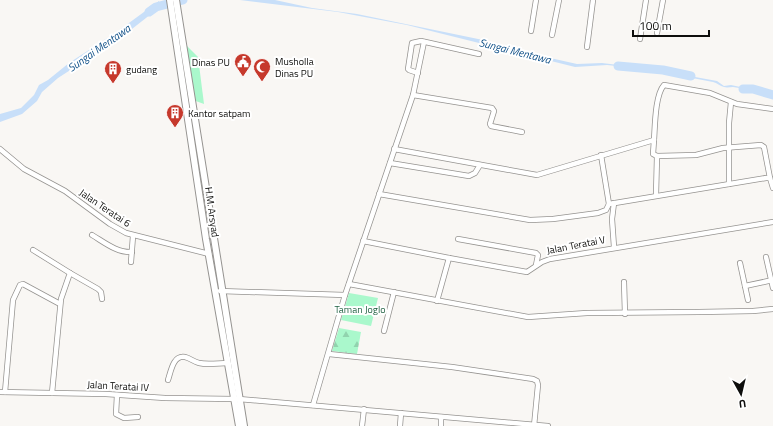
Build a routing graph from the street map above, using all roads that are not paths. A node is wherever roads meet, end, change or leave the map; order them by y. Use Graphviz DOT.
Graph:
graph roads {
  1 [pos="170,0"];
  2 [pos="176,0"];
  3 [pos="536,0"];
  4 [pos="559,0"];
  5 [pos="593,0"];
  6 [pos="646,0"];
  7 [pos="663,0"];
  8 [pos="174,8"];
  9 [pos="531,31"];
  10 [pos="657,32"];
  11 [pos="552,35"];
  12 [pos="640,39"];
  13 [pos="424,42"];
  14 [pos="587,47"];
  15 [pos="479,54"];
  16 [pos="418,73"];
  17 [pos="413,95"];
  18 [pos="731,102"];
  19 [pos="773,109"];
  20 [pos="522,132"];
  21 [pos="654,140"];
  22 [pos="729,148"];
  23 [pos="394,149"];
  24 [pos="1,150"];
  25 [pos="601,155"];
  26 [pos="657,156"];
  27 [pos="390,163"];
  28 [pos="480,165"];
  29 [pos="770,178"];
  30 [pos="729,184"];
  31 [pos="773,188"];
  32 [pos="379,194"];
  33 [pos="656,195"];
  34 [pos="611,203"];
  35 [pos="773,222"];
  36 [pos="92,235"];
  37 [pos="133,236"];
  38 [pos="458,239"];
  39 [pos="363,241"];
  40 [pos="614,247"];
  41 [pos="32,250"];
  42 [pos="132,252"];
  43 [pos="209,254"];
  44 [pos="766,257"];
  45 [pos="449,258"];
  46 [pos="131,262"];
  47 [pos="740,263"];
  48 [pos="536,265"];
  49 [pos="70,272"];
  50 [pos="772,280"];
  51 [pos="624,282"];
  52 [pos="349,284"];
  53 [pos="745,286"];
  54 [pos="773,288"];
  55 [pos="219,291"];
  56 [pos="394,292"];
  57 [pos="345,295"];
  58 [pos="102,299"];
  59 [pos="748,300"];
  60 [pos="437,301"];
  61 [pos="60,304"];
  62 [pos="773,308"];
  63 [pos="625,314"];
  64 [pos="384,331"];
  65 [pos="329,354"];
  66 [pos="228,363"];
  67 [pos="168,380"];
  68 [pos="3,392"];
  69 [pos="52,393"];
  70 [pos="117,395"];
  71 [pos="237,399"];
  72 [pos="313,405"];
  73 [pos="364,409"];
  74 [pos="401,413"];
  75 [pos="441,416"];
  76 [pos="138,417"];
  77 [pos="534,425"];
  78 [pos="239,426"];
  79 [pos="244,426"];
  80 [pos="362,426"];
  81 [pos="400,426"];
  82 [pos="441,426"];
  83 [pos="548,426"];
  1 -- 8 [label="street, H.M. Arsyad"];
  2 -- 8 [label="street, H.M. Arsyad"];
  3 -- 9 [label="street"];
  4 -- 11 [label="street"];
  5 -- 14 [label="street"];
  6 -- 12 [label="street"];
  7 -- 10 [label="street"];
  8 -- 43 [label="street, H.M. Arsyad"];
  8 -- 55 [label="street, H.M. Arsyad"];
  13 -- 15 [label="street"];
  13 -- 16 [label="street"];
  13 -- 16 [label="street"];
  16 -- 17 [label="street"];
  17 -- 20 [label="street"];
  17 -- 23 [label="street"];
  18 -- 19 [label="street"];
  18 -- 21 [label="street"];
  18 -- 22 [label="street"];
  21 -- 25 [label="street"];
  21 -- 26 [label="street"];
  22 -- 26 [label="street"];
  22 -- 29 [label="street"];
  22 -- 30 [label="street"];
  23 -- 27 [label="street"];
  23 -- 28 [label="street"];
  24 -- 37 [label="street, Jalan Teratai 6"];
  25 -- 28 [label="street"];
  25 -- 34 [label="street"];
  26 -- 33 [label="street"];
  27 -- 28 [label="street"];
  27 -- 32 [label="street"];
  29 -- 30 [label="street"];
  29 -- 31 [label="street"];
  30 -- 33 [label="street"];
  32 -- 34 [label="street"];
  32 -- 39 [label="street"];
  33 -- 34 [label="street"];
  34 -- 40 [label="street"];
  35 -- 40 [label="street, Jalan Teratai V"];
  36 -- 42 [label="street"];
  37 -- 42 [label="street"];
  37 -- 43 [label="street, Jalan Teratai 6"];
  38 -- 48 [label="street"];
  39 -- 45 [label="street, Jalan Teratai V"];
  39 -- 52 [label="street"];
  40 -- 48 [label="street, Jalan Teratai V"];
  41 -- 49 [label="street"];
  42 -- 46 [label="street"];
  43 -- 55 [label="street, H.M. Arsyad"];
  44 -- 50 [label="street"];
  45 -- 48 [label="street, Jalan Teratai V"];
  45 -- 60 [label="street"];
  47 -- 53 [label="street"];
  49 -- 58 [label="street"];
  49 -- 61 [label="street"];
  50 -- 53 [label="street"];
  50 -- 54 [label="street"];
  51 -- 63 [label="street"];
  52 -- 56 [label="street"];
  52 -- 57 [label="street"];
  53 -- 59 [label="street"];
  55 -- 57 [label="street"];
  55 -- 66 [label="street, H.M. Arsyad"];
  55 -- 71 [label="street, H.M. Arsyad"];
  56 -- 60 [label="street"];
  56 -- 64 [label="street"];
  57 -- 65 [label="street"];
  60 -- 63 [label="street"];
  61 -- 68 [label="street"];
  61 -- 69 [label="street"];
  62 -- 63 [label="street"];
  65 -- 72 [label="street"];
  65 -- 77 [label="street"];
  66 -- 67 [label="street"];
  66 -- 71 [label="street, H.M. Arsyad"];
  68 -- 69 [label="street, Jalan Teratai IV"];
  69 -- 70 [label="street, Jalan Teratai IV"];
  70 -- 71 [label="street, Jalan Teratai IV"];
  70 -- 76 [label="street"];
  71 -- 72 [label="street, Jalan Teratai IV"];
  71 -- 78 [label="street, H.M. Arsyad"];
  71 -- 79 [label="street, H.M. Arsyad"];
  72 -- 73 [label="street, Jalan Teratai IV"];
  73 -- 74 [label="street, Jalan Teratai IV"];
  73 -- 80 [label="street"];
  74 -- 75 [label="street, Jalan Teratai IV"];
  74 -- 81 [label="street"];
  75 -- 77 [label="street, Jalan Teratai IV"];
  75 -- 82 [label="street"];
  77 -- 83 [label="street, Jalan Teratai IV"];
}
